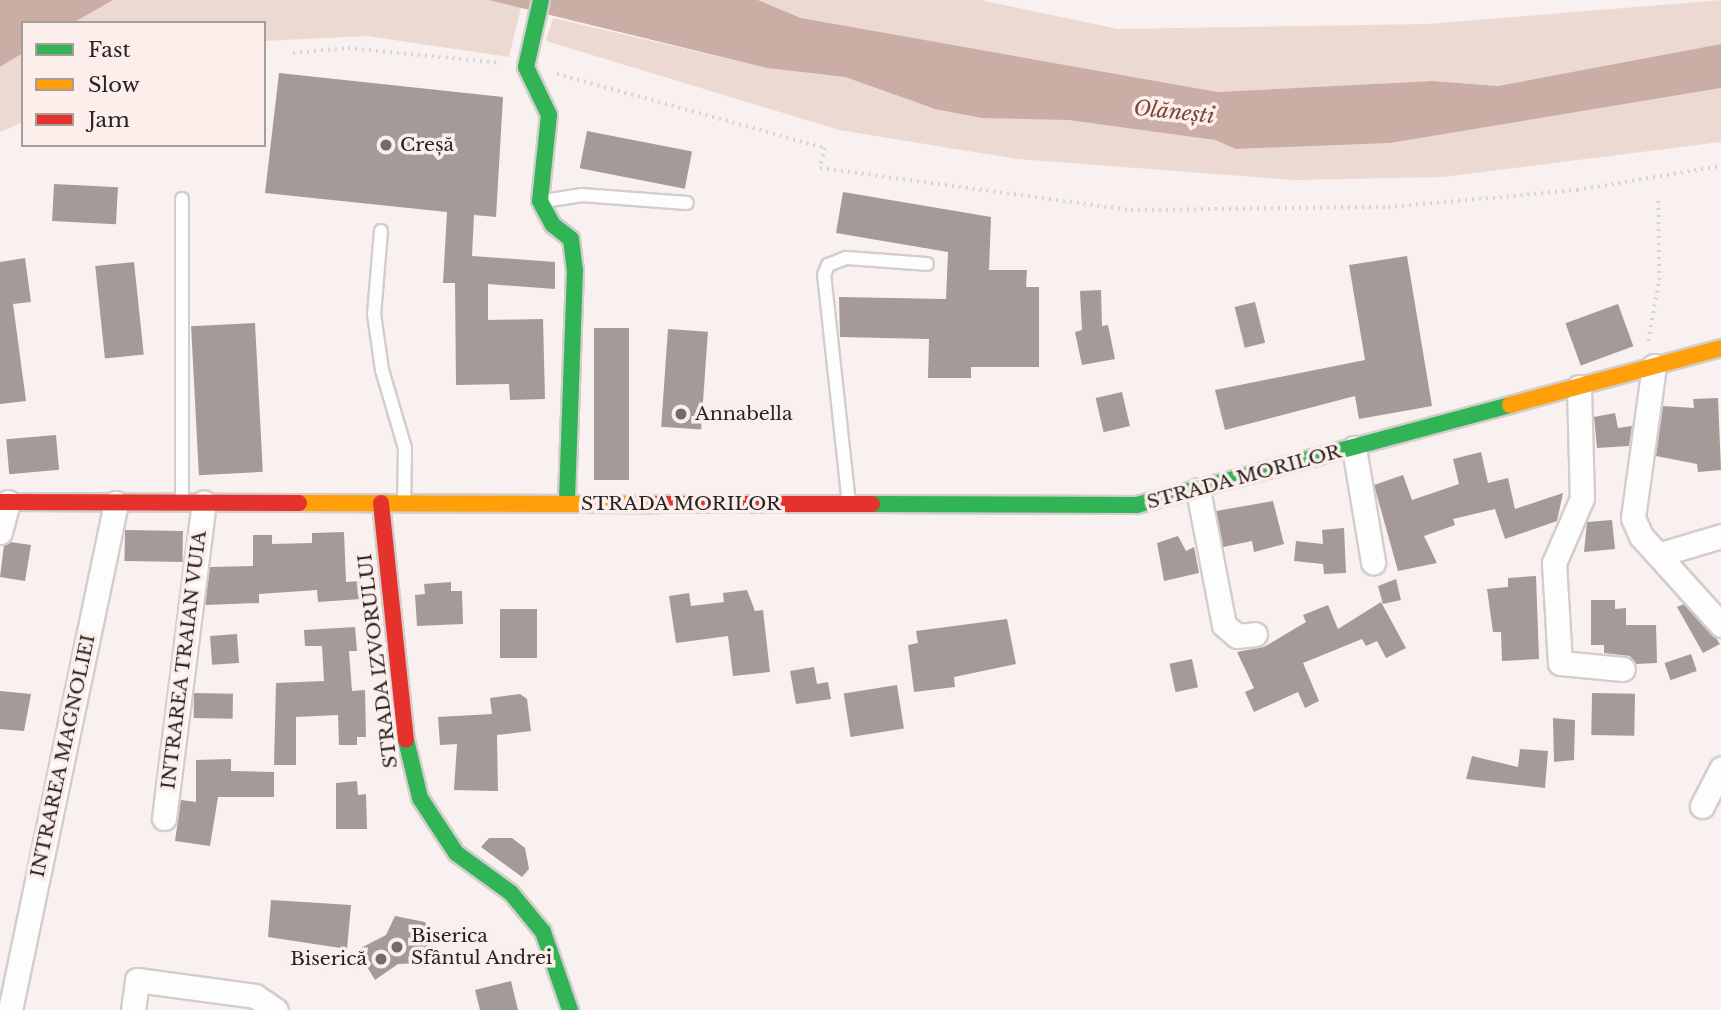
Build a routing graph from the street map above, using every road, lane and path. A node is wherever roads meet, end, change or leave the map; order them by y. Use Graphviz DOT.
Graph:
graph roads {
  1 [pos="541,0"];
  2 [pos="293,52"];
  3 [pos="526,66"];
  4 [pos="1721,166"];
  5 [pos="182,199"];
  6 [pos="540,201"];
  7 [pos="1658,201"];
  8 [pos="687,203"];
  9 [pos="381,231"];
  10 [pos="927,264"];
  11 [pos="1721,348"];
  12 [pos="1649,368"];
  13 [pos="1579,387"];
  14 [pos="1354,448"];
  15 [pos="1198,490"];
  16 [pos="4,502"];
  17 [pos="116,503"];
  18 [pos="193,503"];
  19 [pos="381,503"];
  20 [pos="404,503"];
  21 [pos="567,504"];
  22 [pos="849,504"];
  23 [pos="0,532"];
  24 [pos="1721,536"];
  25 [pos="1661,554"];
  26 [pos="1373,562"];
  27 [pos="1721,625"];
  28 [pos="1255,634"];
  29 [pos="1623,669"];
  30 [pos="1721,769"];
  31 [pos="1702,806"];
  32 [pos="164,818"];
  33 [pos="10,1010"];
  34 [pos="133,1010"];
  35 [pos="276,1010"];
  36 [pos="569,1010"];
  1 -- 3 [label="street"];
  2 -- 3 [label="path"];
  3 -- 4 [label="path"];
  3 -- 6 [label="street"];
  5 -- 18 [label="lane"];
  6 -- 8 [label="lane"];
  6 -- 21 [label="street"];
  7 -- 12 [label="path"];
  9 -- 20 [label="lane"];
  10 -- 22 [label="lane"];
  11 -- 12 [label="street, STRADA MORILOR"];
  12 -- 13 [label="street, STRADA MORILOR"];
  12 -- 25 [label="street"];
  13 -- 14 [label="street, STRADA MORILOR"];
  13 -- 29 [label="street"];
  14 -- 15 [label="street, STRADA MORILOR"];
  14 -- 26 [label="street, STRADA MORILOR"];
  15 -- 22 [label="street, STRADA MORILOR"];
  15 -- 28 [label="street"];
  16 -- 17 [label="street, STRADA MORILOR"];
  16 -- 23 [label="street"];
  17 -- 18 [label="street, STRADA MORILOR"];
  17 -- 33 [label="street, INTRAREA MAGNOLIEI"];
  18 -- 19 [label="street, STRADA MORILOR"];
  18 -- 32 [label="street, INTRAREA TRAIAN VUIA"];
  19 -- 20 [label="street, STRADA MORILOR"];
  19 -- 36 [label="street, STRADA IZVORULUI"];
  20 -- 21 [label="street, STRADA MORILOR"];
  21 -- 22 [label="street, STRADA MORILOR"];
  24 -- 25 [label="street"];
  25 -- 27 [label="street"];
  30 -- 31 [label="street"];
  34 -- 35 [label="street"];
}
